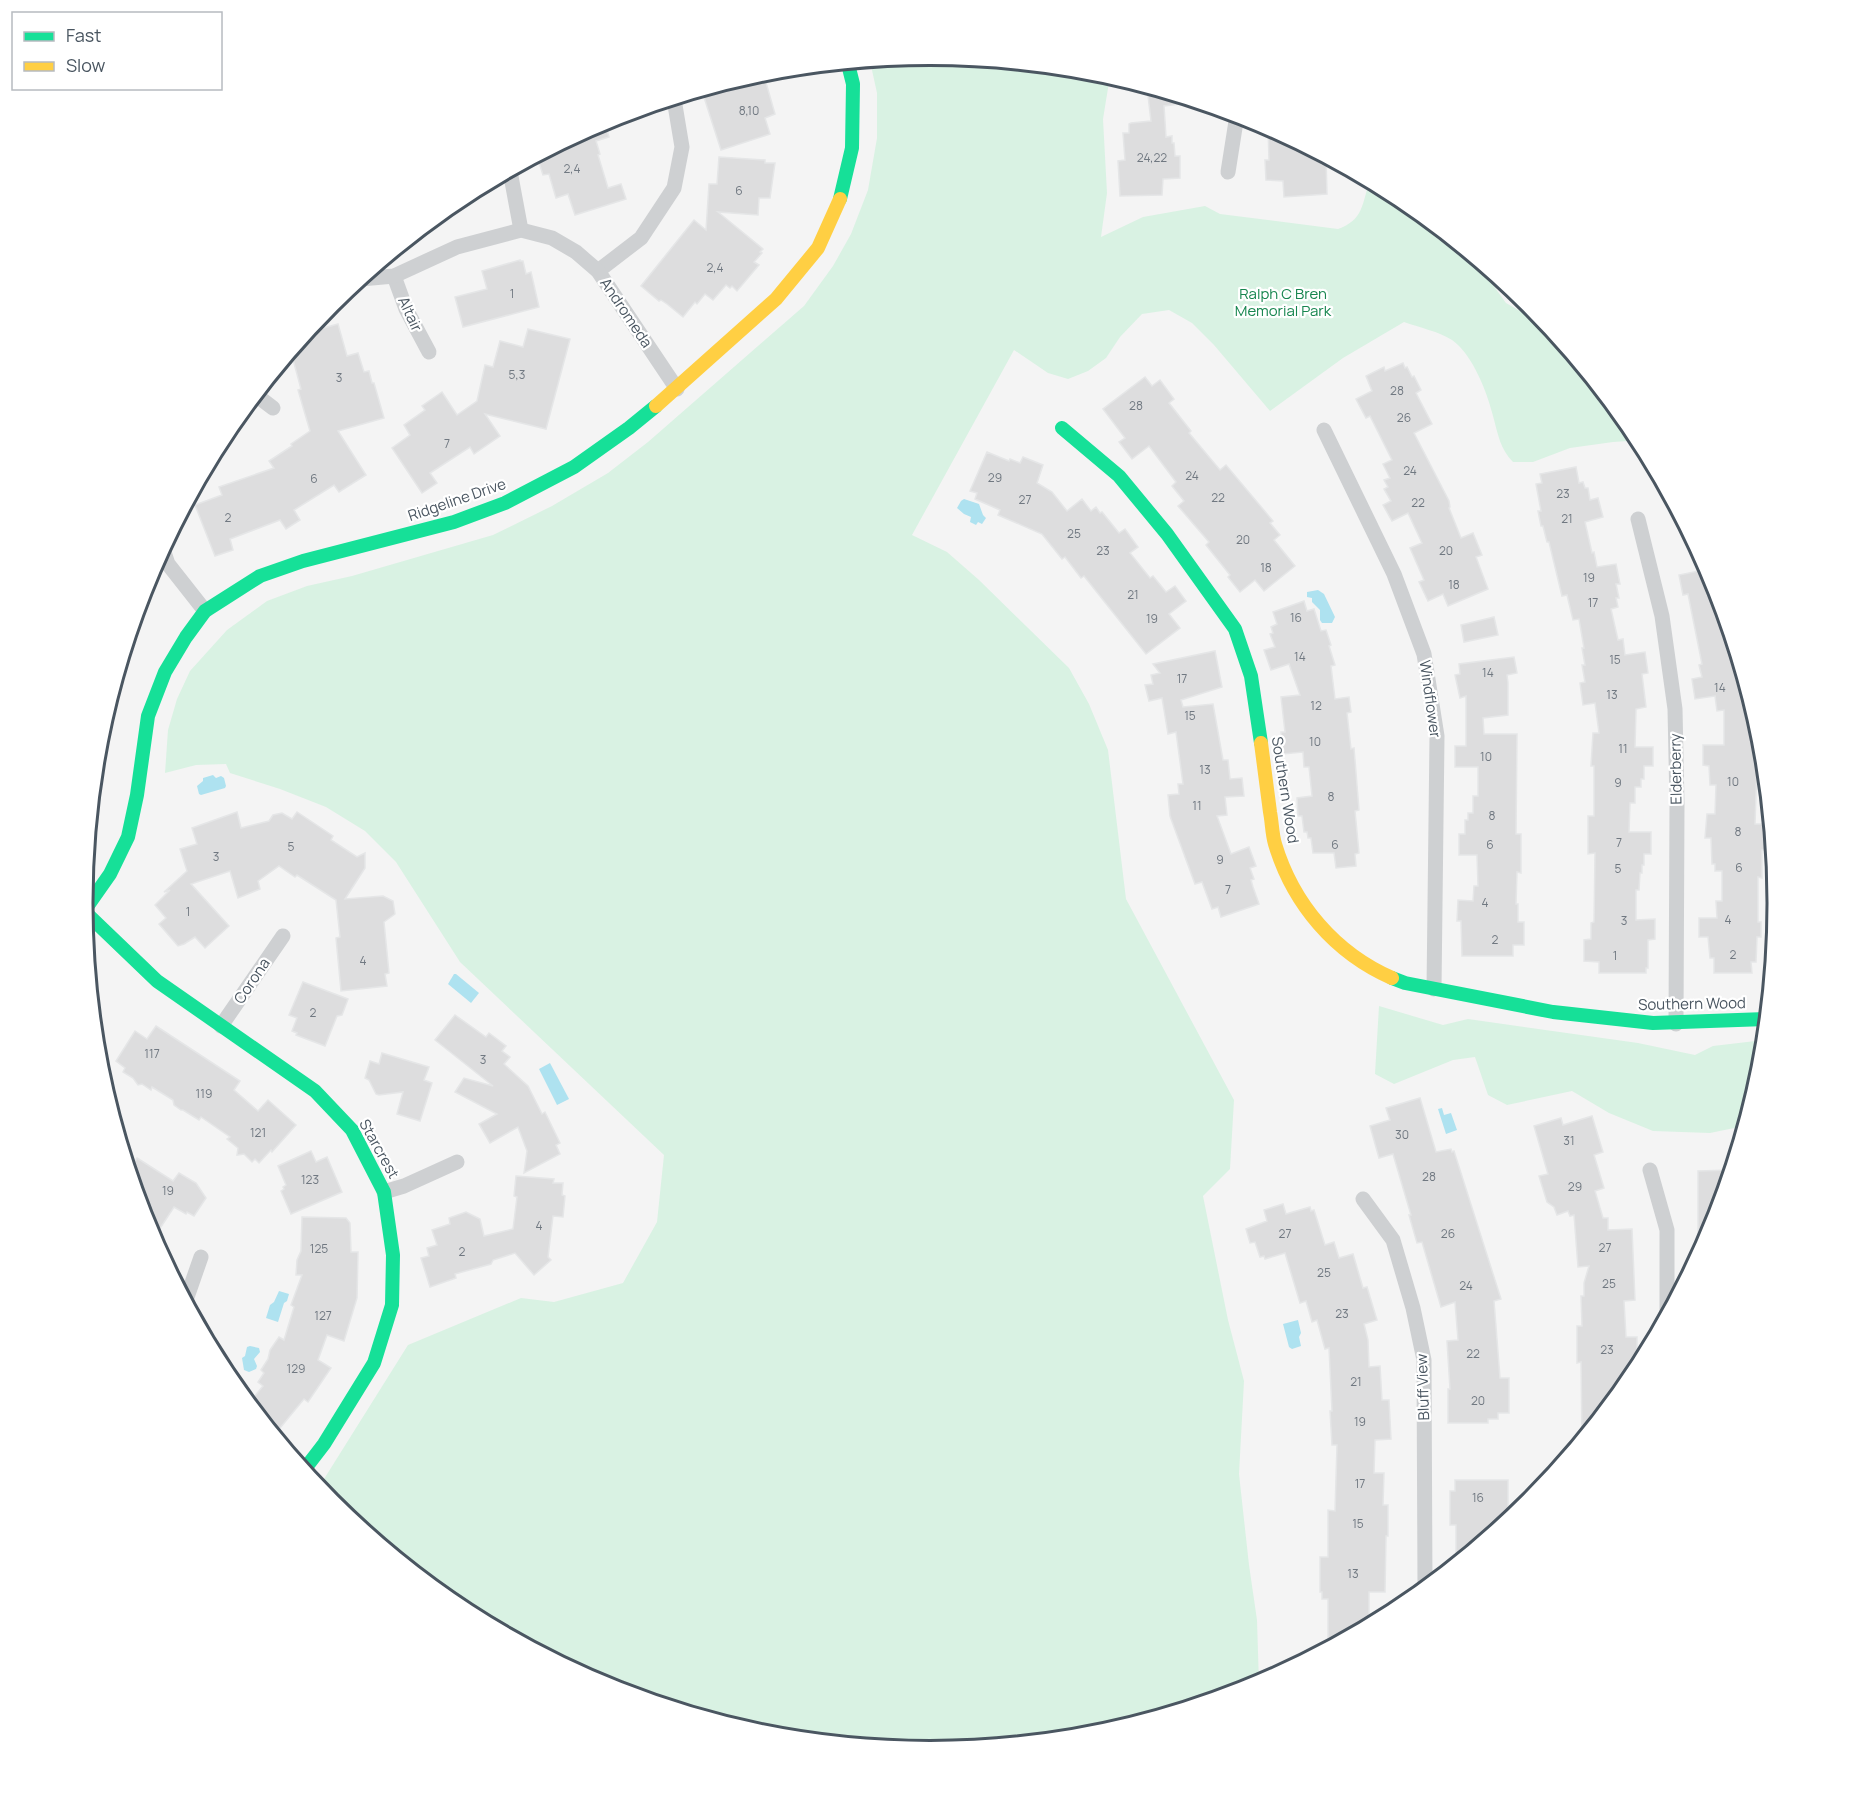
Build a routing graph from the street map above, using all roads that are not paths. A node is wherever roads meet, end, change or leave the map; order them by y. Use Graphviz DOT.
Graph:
graph roads {
  1 [pos="850,70"];
  2 [pos="675,106"];
  3 [pos="1236,124"];
  4 [pos="1228,172"];
  5 [pos="511,178"];
  6 [pos="521,230"];
  7 [pos="598,271"];
  8 [pos="394,276"];
  9 [pos="374,278"];
  10 [pos="429,352"];
  11 [pos="677,390"];
  12 [pos="262,399"];
  13 [pos="273,408"];
  14 [pos="1062,428"];
  15 [pos="1324,430"];
  16 [pos="1638,519"];
  17 [pos="167,561"];
  18 [pos="205,611"];
  19 [pos="93,898"];
  20 [pos="94,920"];
  21 [pos="283,936"];
  22 [pos="1434,989"];
  23 [pos="1759,1019"];
  24 [pos="1676,1024"];
  25 [pos="220,1026"];
  26 [pos="456,1162"];
  27 [pos="1650,1170"];
  28 [pos="384,1192"];
  29 [pos="1363,1199"];
  30 [pos="201,1257"];
  31 [pos="189,1291"];
  32 [pos="1667,1299"];
  33 [pos="309,1464"];
  34 [pos="1425,1578"];
  1 -- 11 [label="street, Ridgeline Drive"];
  2 -- 7 [label="street"];
  3 -- 4 [label="street"];
  5 -- 6 [label="street"];
  6 -- 7 [label="street, Andromeda"];
  6 -- 8 [label="street, Andromeda"];
  7 -- 11 [label="street, Andromeda"];
  8 -- 9 [label="street, Andromeda"];
  8 -- 10 [label="street, Altair"];
  11 -- 18 [label="street, Ridgeline Drive"];
  12 -- 13 [label="street"];
  14 -- 22 [label="street, Southern Wood"];
  15 -- 22 [label="street, Windflower"];
  16 -- 24 [label="street, Elderberry"];
  17 -- 18 [label="street"];
  18 -- 19 [label="street, Ridgeline Drive"];
  20 -- 25 [label="street, Starcrest"];
  21 -- 25 [label="street, Corona"];
  22 -- 24 [label="street, Southern Wood"];
  23 -- 24 [label="street, Southern Wood"];
  25 -- 28 [label="street, Starcrest"];
  26 -- 28 [label="street"];
  27 -- 32 [label="street"];
  28 -- 33 [label="street, Starcrest"];
  29 -- 34 [label="street, Bluff View"];
  30 -- 31 [label="street"];
}
